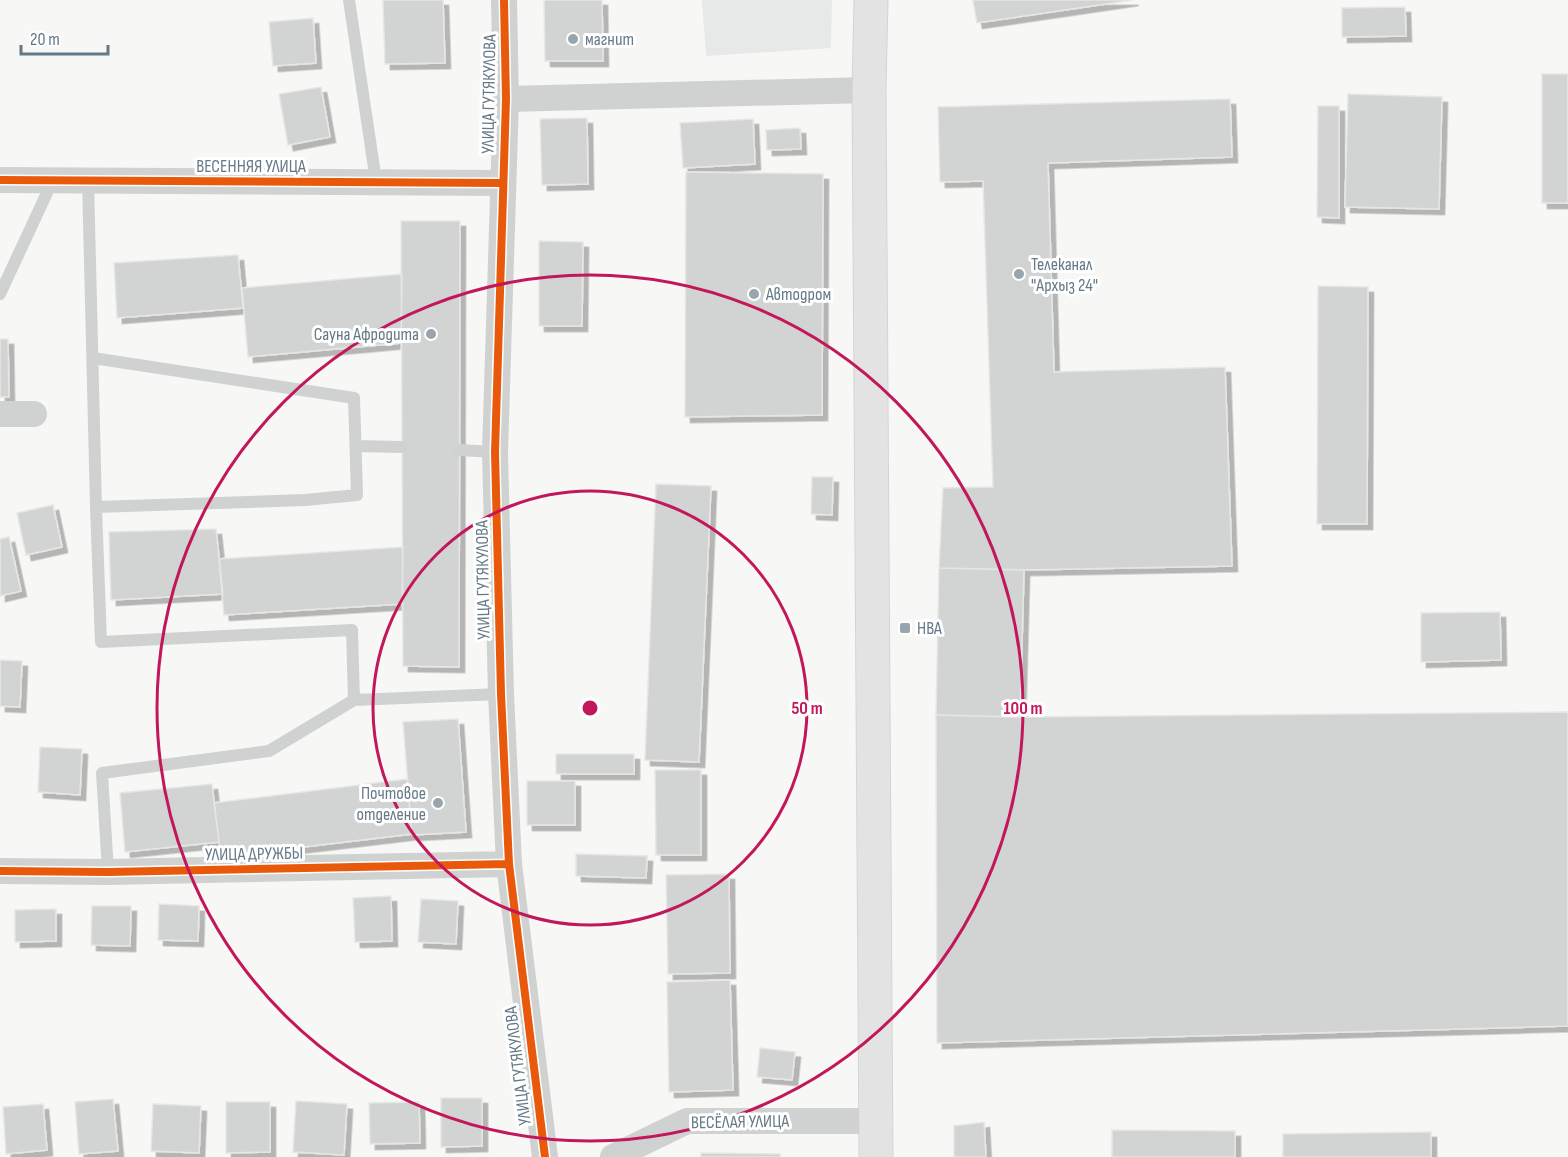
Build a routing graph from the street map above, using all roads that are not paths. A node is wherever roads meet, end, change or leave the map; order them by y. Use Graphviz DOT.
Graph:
graph roads {
  1 [pos="349,0"];
  2 [pos="504,0"];
  3 [pos="871,0"];
  4 [pos="869,90"];
  5 [pos="506,99"];
  6 [pos="0,180"];
  7 [pos="53,180"];
  8 [pos="88,181"];
  9 [pos="376,181"];
  10 [pos="502,183"];
  11 [pos="0,294"];
  12 [pos="93,358"];
  13 [pos="0,414"];
  14 [pos="34,414"];
  15 [pos="356,446"];
  16 [pos="402,447"];
  17 [pos="459,450"];
  18 [pos="495,452"];
  19 [pos="96,507"];
  20 [pos="501,694"];
  21 [pos="354,699"];
  22 [pos="509,864"];
  23 [pos="0,871"];
  24 [pos="108,872"];
  25 [pos="876,1121"];
  26 [pos="545,1157"];
  27 [pos="613,1157"];
  28 [pos="876,1157"];
  1 -- 9 [label="lane"];
  2 -- 5 [label="street, УЛИЦА ГУТЯКУЛОВА"];
  3 -- 4 [label="main road"];
  4 -- 5 [label="street"];
  4 -- 25 [label="main road"];
  5 -- 10 [label="street, УЛИЦА ГУТЯКУЛОВА"];
  6 -- 7 [label="street, ВЕСЕННЯЯ УЛИЦА"];
  7 -- 8 [label="street, ВЕСЕННЯЯ УЛИЦА"];
  7 -- 11 [label="lane"];
  8 -- 9 [label="street, ВЕСЕННЯЯ УЛИЦА"];
  8 -- 12 [label="lane"];
  9 -- 10 [label="street, ВЕСЕННЯЯ УЛИЦА"];
  10 -- 18 [label="street, УЛИЦА ГУТЯКУЛОВА"];
  12 -- 15 [label="lane"];
  12 -- 19 [label="lane"];
  13 -- 14 [label="street"];
  15 -- 16 [label="lane"];
  15 -- 19 [label="lane"];
  17 -- 18 [label="lane"];
  18 -- 20 [label="street, УЛИЦА ГУТЯКУЛОВА"];
  19 -- 21 [label="lane"];
  20 -- 21 [label="lane"];
  20 -- 22 [label="street, УЛИЦА ГУТЯКУЛОВА"];
  21 -- 24 [label="lane"];
  22 -- 24 [label="street, УЛИЦА ДРУЖБЫ"];
  22 -- 26 [label="street, УЛИЦА ГУТЯКУЛОВА"];
  23 -- 24 [label="street, УЛИЦА ДРУЖБЫ"];
  25 -- 27 [label="street, ВЕСЁЛАЯ УЛИЦА"];
  25 -- 28 [label="main road"];
}
